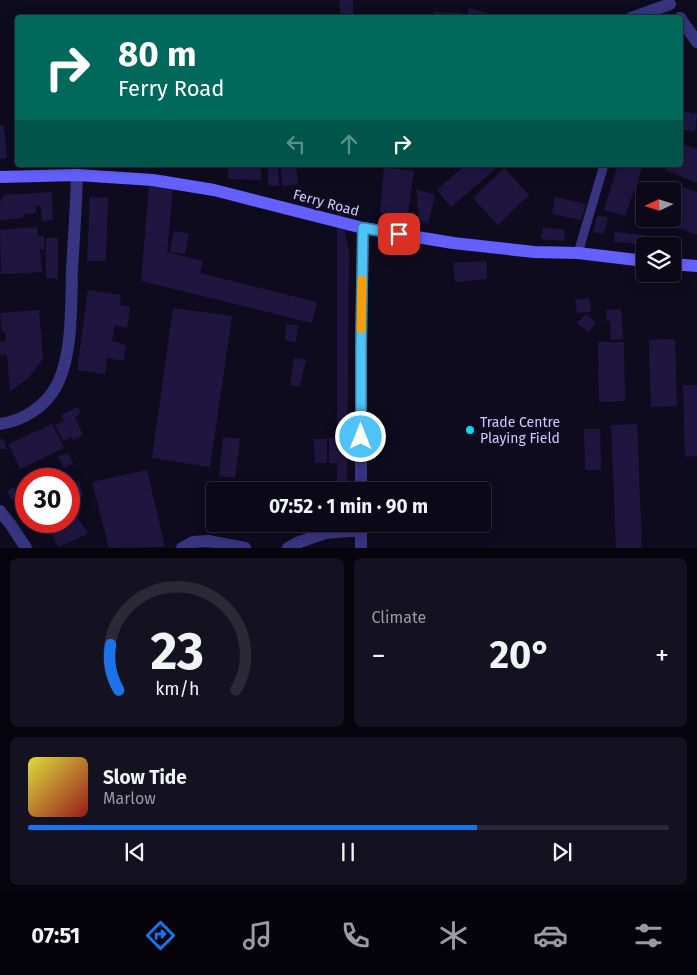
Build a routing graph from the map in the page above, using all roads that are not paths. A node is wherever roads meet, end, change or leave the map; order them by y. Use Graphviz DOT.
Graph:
graph roads {
  1 [pos="670,1"];
  2 [pos="638,15"];
  3 [pos="678,15"];
  4 [pos="683,22"];
  5 [pos="697,42"];
  6 [pos="603,167"];
  7 [pos="77,175"];
  8 [pos="0,177"];
  9 [pos="363,228"];
  10 [pos="578,253"];
  11 [pos="636,260"];
  12 [pos="681,265"];
  13 [pos="697,266"];
  14 [pos="0,424"];
  15 [pos="361,482"];
  16 [pos="0,511"];
  17 [pos="331,532"];
  18 [pos="361,532"];
  19 [pos="26,548"];
  20 [pos="182,548"];
  21 [pos="245,548"];
  22 [pos="288,548"];
  23 [pos="362,548"];
  1 -- 2 [label="street"];
  1 -- 3 [label="street"];
  4 -- 5 [label="street"];
  6 -- 10 [label="lane"];
  7 -- 8 [label="street, Ferry Road"];
  7 -- 9 [label="street, Ferry Road"];
  7 -- 14 [label="street"];
  9 -- 10 [label="street, Ferry Road"];
  9 -- 15 [label="street"];
  10 -- 11 [label="street, Ferry Road"];
  12 -- 13 [label="street"];
  16 -- 19 [label="street"];
  17 -- 22 [label="street"];
  18 -- 23 [label="street"];
  20 -- 21 [label="street"];
}
